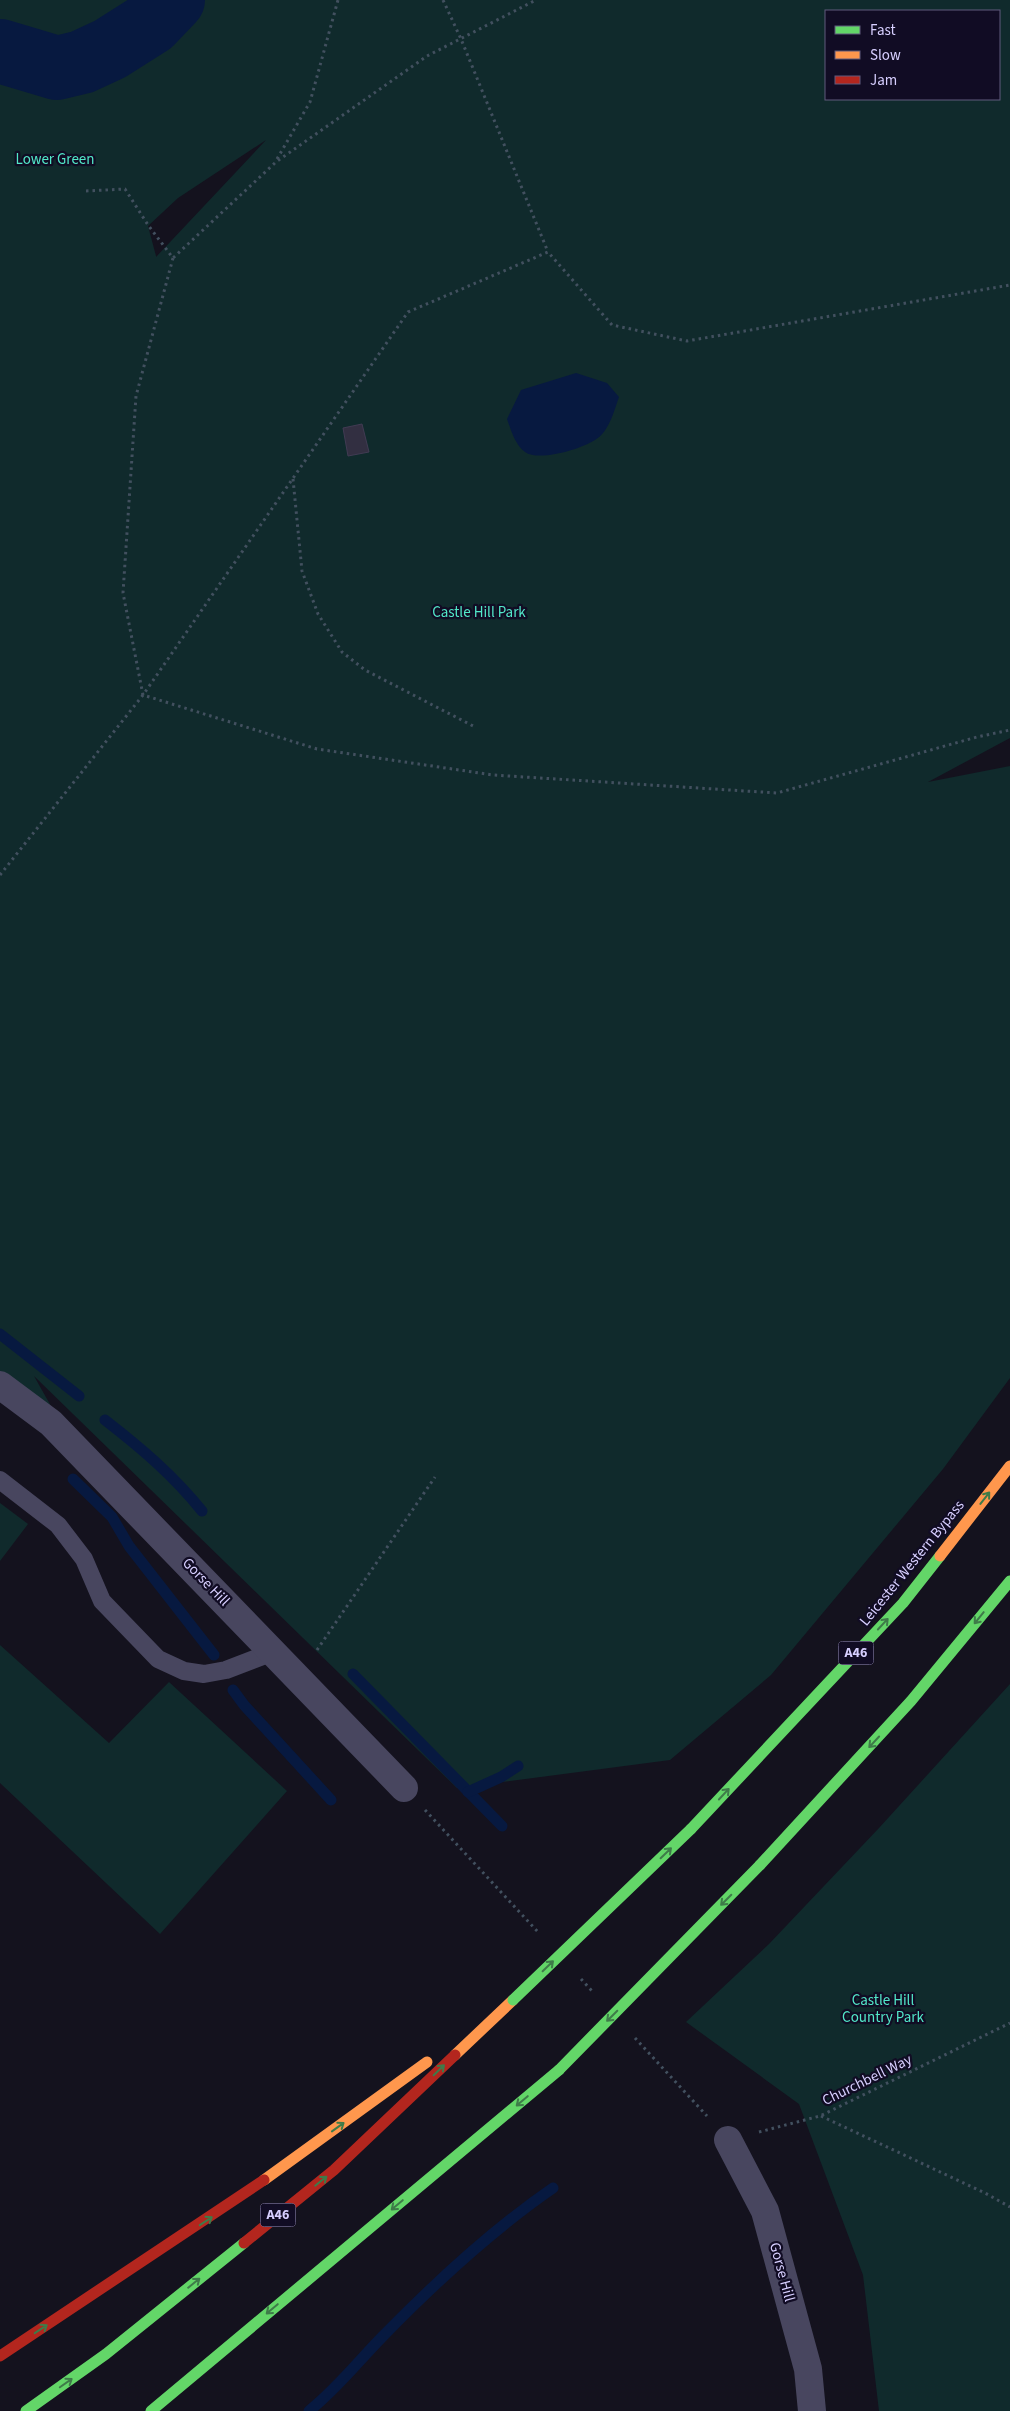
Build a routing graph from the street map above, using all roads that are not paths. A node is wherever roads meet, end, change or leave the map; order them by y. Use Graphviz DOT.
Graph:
graph roads {
  1 [pos="0,1385"];
  2 [pos="1010,1466"];
  3 [pos="0,1480"];
  4 [pos="1010,1581"];
  5 [pos="273,1652"];
  6 [pos="404,1788"];
  7 [pos="514,2000"];
  8 [pos="728,2140"];
  9 [pos="0,2356"];
  10 [pos="26,2411"];
  11 [pos="151,2411"];
  12 [pos="812,2411"];
  1 -- 5 [label="street, Gorse Hill"];
  7 -- 2 [label="highway, Leicester Western Bypass / A46, one-way, bridge"];
  3 -- 5 [label="lane"];
  4 -- 11 [label="highway, one-way, bridge"];
  5 -- 6 [label="street, Gorse Hill"];
  9 -- 7 [label="highway, A46, one-way"];
  10 -- 7 [label="highway, A46, one-way"];
  8 -- 12 [label="street, Gorse Hill"];
}
